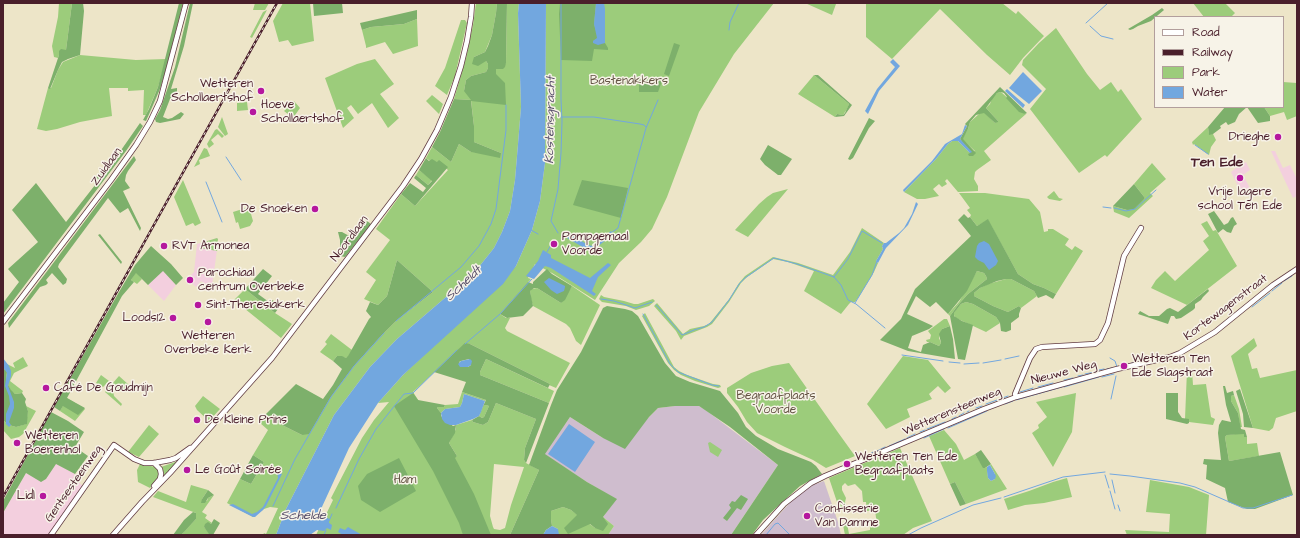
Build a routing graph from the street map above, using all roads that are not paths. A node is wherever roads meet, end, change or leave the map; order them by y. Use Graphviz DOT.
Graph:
graph roads {
  1 [pos="186,3"];
  2 [pos="472,3"];
  3 [pos="1141,228"];
  4 [pos="1297,269"];
  5 [pos="3,322"];
  6 [pos="1117,369"];
  7 [pos="1016,397"];
  8 [pos="114,445"];
  9 [pos="195,445"];
  10 [pos="154,463"];
  11 [pos="142,502"];
  12 [pos="51,535"];
  13 [pos="113,535"];
  14 [pos="756,535"];
  1 -- 5 [label="street, Zuidlaan"];
  2 -- 9 [label="street, Noordlaan"];
  3 -- 7 [label="street, Wetterensteenweg"];
  4 -- 6 [label="street, Kortewagenstraat"];
  6 -- 7 [label="street, Nieuwe Weg"];
  7 -- 14 [label="street, Wetterensteenweg"];
  8 -- 10 [label="street, Noordlaan"];
  8 -- 12 [label="street, Gentsesteenweg"];
  9 -- 10 [label="street, Noordlaan"];
  9 -- 11 [label="street, Noordlaan"];
  10 -- 11 [label="street, Noordlaan"];
  11 -- 13 [label="street, Noordlaan"];
}
